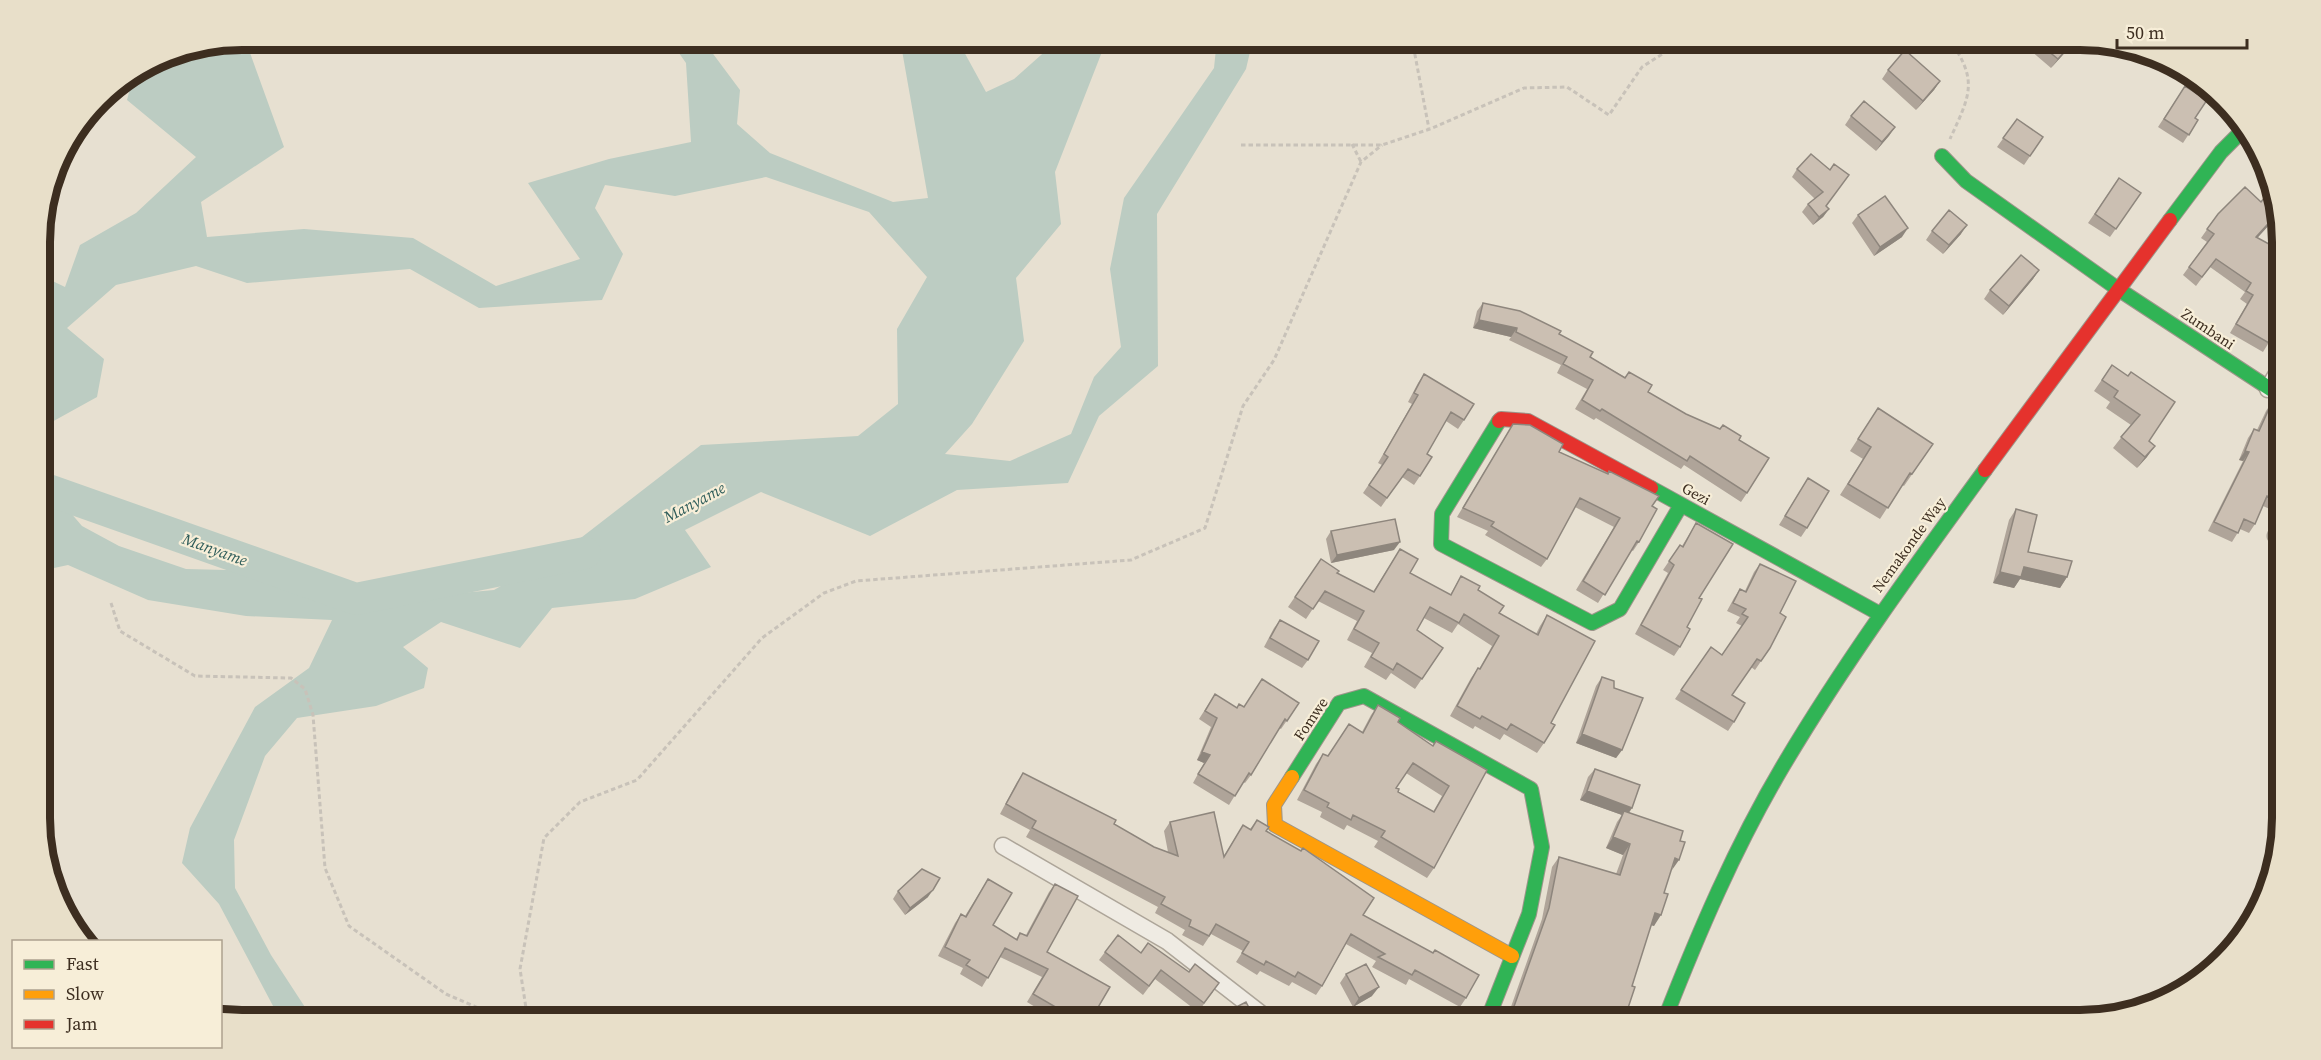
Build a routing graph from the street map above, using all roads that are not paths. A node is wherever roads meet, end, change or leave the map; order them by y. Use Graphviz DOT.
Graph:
graph roads {
  1 [pos="2238,135"];
  2 [pos="1942,156"];
  3 [pos="2118,289"];
  4 [pos="2271,390"];
  5 [pos="1681,505"];
  6 [pos="1880,614"];
  7 [pos="1003,846"];
  8 [pos="1512,956"];
  9 [pos="1256,1010"];
  10 [pos="1491,1010"];
  11 [pos="1668,1010"];
  1 -- 3 [label="street, Nemakonde Way"];
  2 -- 3 [label="street, Zumbani"];
  3 -- 4 [label="street, Zumbani"];
  3 -- 6 [label="street, Nemakonde Way"];
  5 -- 5 [label="street, Gezi"];
  5 -- 6 [label="street, Gezi"];
  6 -- 11 [label="street, Nemakonde Way"];
  7 -- 9 [label="street"];
  8 -- 8 [label="street, Fomwe"];
  8 -- 10 [label="street, Fomwe"];
}
